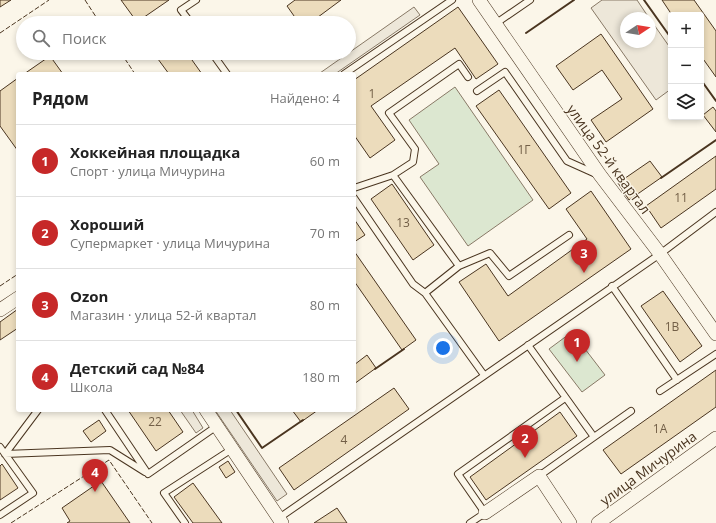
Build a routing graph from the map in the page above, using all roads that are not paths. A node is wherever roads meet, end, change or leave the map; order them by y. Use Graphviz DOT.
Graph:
graph roads {
  1 [pos="196,0"];
  2 [pos="452,0"];
  3 [pos="479,0"];
  4 [pos="530,0"];
  5 [pos="186,16"];
  6 [pos="495,24"];
  7 [pos="217,60"];
  8 [pos="226,72"];
  9 [pos="347,72"];
  10 [pos="468,77"];
  11 [pos="477,91"];
  12 [pos="393,175"];
  13 [pos="600,175"];
  14 [pos="356,187"];
  15 [pos="356,201"];
  16 [pos="716,213"];
  17 [pos="570,235"];
  18 [pos="660,254"];
  19 [pos="458,266"];
  20 [pos="612,286"];
  21 [pos="425,293"];
  22 [pos="16,299"];
  23 [pos="0,310"];
  24 [pos="716,334"];
  25 [pos="528,345"];
  26 [pos="716,354"];
  27 [pos="484,375"];
  28 [pos="677,380"];
  29 [pos="660,391"];
  30 [pos="565,398"];
  31 [pos="631,411"];
  32 [pos="36,412"];
  33 [pos="106,412"];
  34 [pos="207,412"];
  35 [pos="217,426"];
  36 [pos="594,437"];
  37 [pos="716,438"];
  38 [pos="0,447"];
  39 [pos="232,449"];
  40 [pos="5,454"];
  41 [pos="148,474"];
  42 [pos="538,476"];
  43 [pos="484,513"];
  44 [pos="0,515"];
  45 [pos="281,520"];
  46 [pos="185,523"];
  47 [pos="470,523"];
  48 [pos="570,523"];
  49 [pos="598,523"];
  1 -- 5 [label="lane"];
  2 -- 9 [label="lane"];
  3 -- 6 [label="street, улица 52-й квартал"];
  4 -- 6 [label="lane"];
  6 -- 13 [label="street, улица 52-й квартал"];
  7 -- 8 [label="lane"];
  10 -- 12 [label="lane"];
  11 -- 13 [label="lane"];
  12 -- 14 [label="lane"];
  12 -- 19 [label="lane"];
  13 -- 18 [label="street, улица 52-й квартал"];
  15 -- 21 [label="lane"];
  16 -- 18 [label="lane"];
  17 -- 19 [label="lane"];
  18 -- 20 [label="lane"];
  18 -- 24 [label="street, улица 52-й квартал"];
  19 -- 21 [label="lane"];
  20 -- 25 [label="lane"];
  20 -- 28 [label="lane"];
  21 -- 27 [label="lane"];
  22 -- 23 [label="street"];
  25 -- 27 [label="lane"];
  25 -- 30 [label="lane"];
  26 -- 28 [label="lane"];
  27 -- 45 [label="lane"];
  28 -- 29 [label="lane"];
  30 -- 36 [label="lane"];
  30 -- 43 [label="lane"];
  31 -- 36 [label="lane"];
  32 -- 40 [label="lane"];
  33 -- 41 [label="lane"];
  34 -- 35 [label="street"];
  35 -- 39 [label="street"];
  35 -- 41 [label="lane"];
  36 -- 42 [label="lane"];
  37 -- 49 [label="street, улица Мичурина"];
  38 -- 40 [label="lane"];
  39 -- 45 [label="street"];
  39 -- 46 [label="lane"];
  40 -- 41 [label="lane"];
  40 -- 44 [label="lane"];
  42 -- 43 [label="street"];
  42 -- 48 [label="street"];
  43 -- 47 [label="lane"];
}
